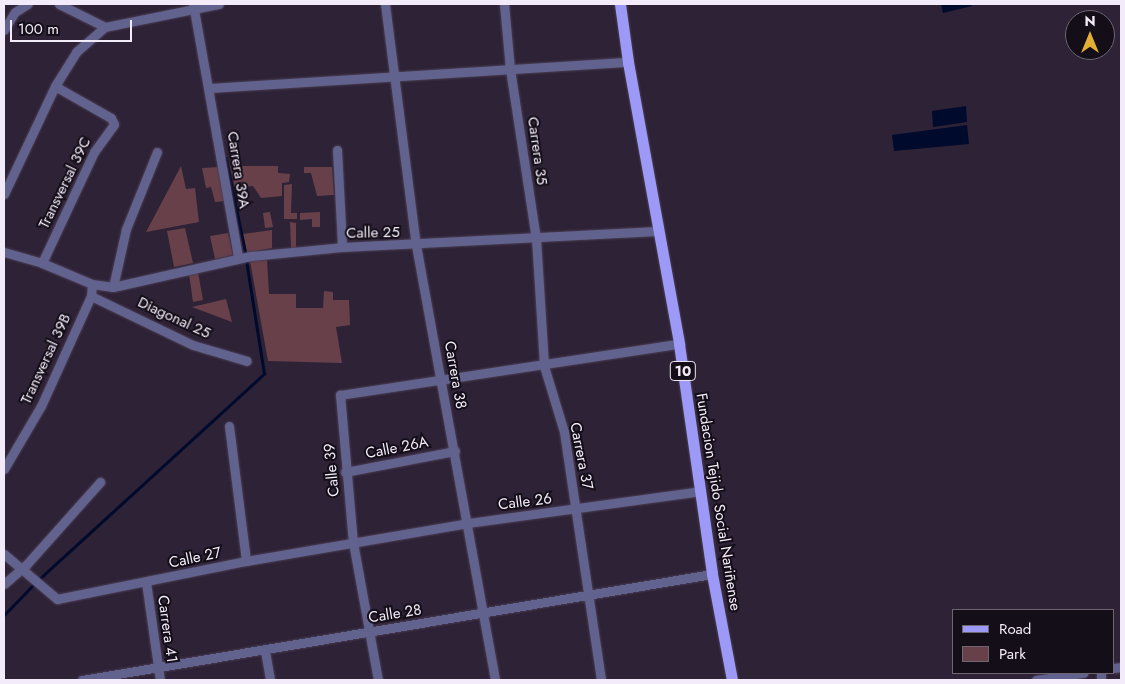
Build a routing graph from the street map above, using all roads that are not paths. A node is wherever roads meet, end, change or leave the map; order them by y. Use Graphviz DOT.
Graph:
graph roads {
  1 [pos="28,4"];
  2 [pos="59,4"];
  3 [pos="220,4"];
  4 [pos="385,4"];
  5 [pos="504,4"];
  6 [pos="620,4"];
  7 [pos="193,6"];
  8 [pos="104,27"];
  9 [pos="4,30"];
  10 [pos="628,62"];
  11 [pos="510,69"];
  12 [pos="392,75"];
  13 [pos="55,86"];
  14 [pos="210,88"];
  15 [pos="337,150"];
  16 [pos="157,152"];
  17 [pos="4,194"];
  18 [pos="658,232"];
  19 [pos="536,238"];
  20 [pos="416,245"];
  21 [pos="342,247"];
  22 [pos="4,252"];
  23 [pos="244,257"];
  24 [pos="42,263"];
  25 [pos="92,284"];
  26 [pos="113,286"];
  27 [pos="91,296"];
  28 [pos="680,344"];
  29 [pos="247,361"];
  30 [pos="544,366"];
  31 [pos="443,380"];
  32 [pos="229,426"];
  33 [pos="455,452"];
  34 [pos="4,469"];
  35 [pos="345,472"];
  36 [pos="100,482"];
  37 [pos="701,491"];
  38 [pos="576,509"];
  39 [pos="468,523"];
  40 [pos="353,543"];
  41 [pos="4,554"];
  42 [pos="246,561"];
  43 [pos="22,568"];
  44 [pos="712,574"];
  45 [pos="146,582"];
  46 [pos="4,584"];
  47 [pos="588,595"];
  48 [pos="483,613"];
  49 [pos="370,632"];
  50 [pos="265,651"];
  51 [pos="159,669"];
  52 [pos="1076,674"];
  53 [pos="82,680"];
  54 [pos="160,680"];
  55 [pos="270,680"];
  56 [pos="378,680"];
  57 [pos="494,680"];
  58 [pos="601,680"];
  59 [pos="732,680"];
  60 [pos="1036,680"];
  1 -- 9 [label="street"];
  2 -- 8 [label="street"];
  3 -- 7 [label="street"];
  4 -- 12 [label="street, Carrera 38"];
  5 -- 11 [label="street, Carrera 35"];
  6 -- 10 [label="main road, 10"];
  7 -- 8 [label="street"];
  7 -- 14 [label="street, Carrera 39A"];
  8 -- 13 [label="street"];
  10 -- 11 [label="street"];
  10 -- 18 [label="main road, Fundacion Tejido Social Nariñense / 10"];
  11 -- 12 [label="street"];
  11 -- 19 [label="street, Carrera 35"];
  12 -- 14 [label="street"];
  12 -- 20 [label="street, Carrera 38"];
  13 -- 17 [label="street"];
  13 -- 24 [label="street, Transversal 39C"];
  14 -- 23 [label="street, Carrera 39A"];
  15 -- 21 [label="street"];
  16 -- 26 [label="street"];
  18 -- 19 [label="street, Calle 25"];
  18 -- 28 [label="main road, Fundacion Tejido Social Nariñense / 10"];
  19 -- 20 [label="street, Calle 25"];
  19 -- 30 [label="street, Carrera 37"];
  20 -- 21 [label="street, Calle 25"];
  20 -- 31 [label="street, Carrera 38"];
  21 -- 23 [label="street, Calle 25"];
  22 -- 24 [label="street"];
  23 -- 26 [label="street, Calle 25"];
  24 -- 25 [label="street"];
  25 -- 26 [label="street, Calle 25"];
  25 -- 27 [label="street, Transversal 39B"];
  27 -- 29 [label="street, Diagonal 25"];
  27 -- 34 [label="street, Transversal 39B"];
  28 -- 30 [label="street"];
  28 -- 37 [label="main road, Fundacion Tejido Social Nariñense / 10"];
  30 -- 31 [label="street"];
  30 -- 38 [label="street, Carrera 37"];
  31 -- 33 [label="street, Carrera 38"];
  31 -- 35 [label="street, Calle 39"];
  32 -- 42 [label="street"];
  33 -- 35 [label="street, Calle 26A"];
  33 -- 39 [label="street, Carrera 38"];
  35 -- 40 [label="street, Calle 39"];
  36 -- 43 [label="street"];
  37 -- 38 [label="street, Calle 26"];
  37 -- 44 [label="main road, Fundacion Tejido Social Nariñense / 10"];
  38 -- 39 [label="street, Calle 26"];
  38 -- 47 [label="street, Carrera 37"];
  39 -- 40 [label="street, Calle 26"];
  39 -- 48 [label="street, Carrera 38"];
  40 -- 42 [label="street, Calle 27"];
  40 -- 49 [label="street, Calle 39"];
  41 -- 43 [label="street"];
  42 -- 45 [label="street, Calle 27"];
  43 -- 45 [label="street, Calle 27"];
  43 -- 46 [label="street"];
  44 -- 47 [label="street, Calle 28"];
  44 -- 59 [label="main road, Fundacion Tejido Social Nariñense / 10"];
  45 -- 51 [label="street, Carrera 41"];
  47 -- 48 [label="street, Calle 28"];
  47 -- 58 [label="street, Carrera 37"];
  48 -- 49 [label="street, Calle 28"];
  48 -- 57 [label="street, Carrera 38"];
  49 -- 50 [label="street, Calle 28"];
  49 -- 56 [label="street, Calle 39"];
  50 -- 51 [label="street, Calle 28"];
  50 -- 55 [label="street"];
  51 -- 53 [label="street, Calle 28"];
  51 -- 54 [label="street, Carrera 41"];
  52 -- 60 [label="street"];
}
